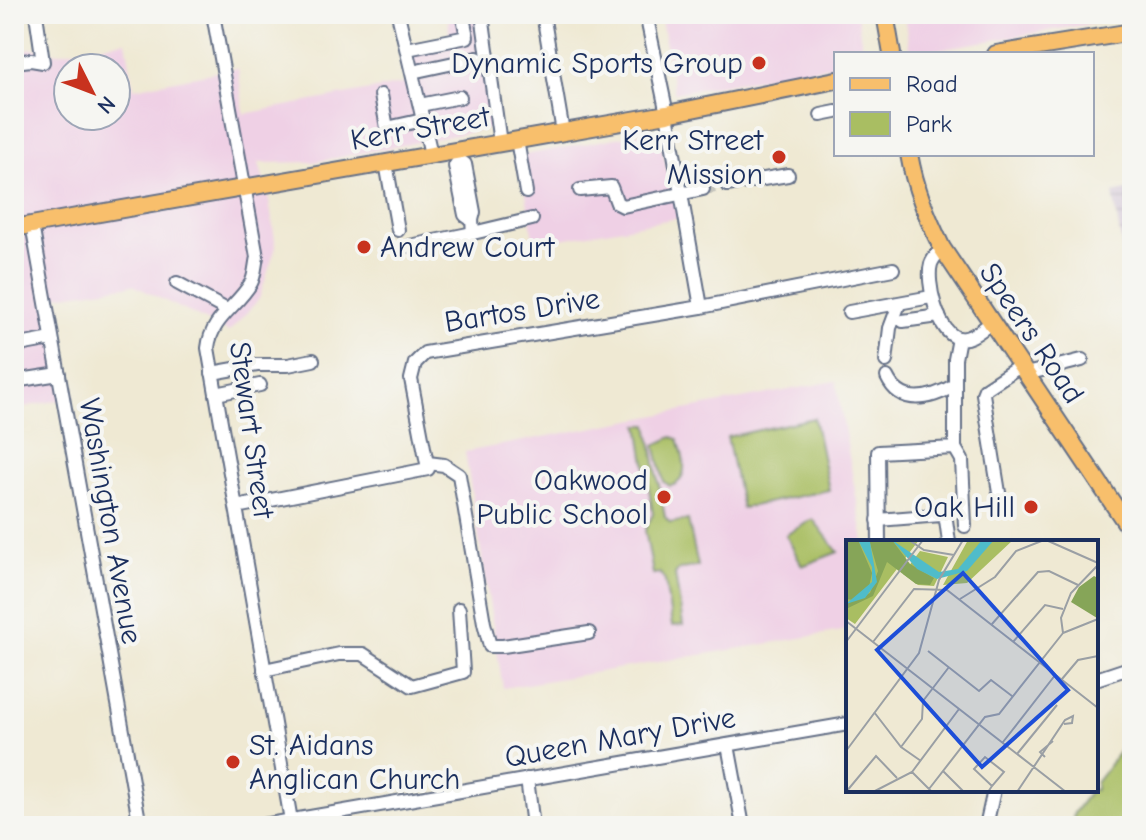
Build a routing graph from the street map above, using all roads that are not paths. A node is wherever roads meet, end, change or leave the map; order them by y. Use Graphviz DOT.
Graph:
graph roads {
  1 [pos="36,14"];
  2 [pos="213,14"];
  3 [pos="398,14"];
  4 [pos="482,14"];
  5 [pos="543,14"];
  6 [pos="646,14"];
  7 [pos="885,14"];
  8 [pos="463,17"];
  9 [pos="1132,32"];
  10 [pos="407,49"];
  11 [pos="892,52"];
  12 [pos="1008,52"];
  13 [pos="477,58"];
  14 [pos="14,62"];
  15 [pos="412,72"];
  16 [pos="834,80"];
  17 [pos="381,95"];
  18 [pos="460,97"];
  19 [pos="420,105"];
  20 [pos="834,112"];
  21 [pos="667,114"];
  22 [pos="821,115"];
  23 [pos="423,120"];
  24 [pos="563,132"];
  25 [pos="508,141"];
  26 [pos="431,154"];
  27 [pos="458,155"];
  28 [pos="909,156"];
  29 [pos="386,163"];
  30 [pos="788,175"];
  31 [pos="727,185"];
  32 [pos="243,188"];
  33 [pos="703,189"];
  34 [pos="580,190"];
  35 [pos="526,192"];
  36 [pos="681,194"];
  37 [pos="532,219"];
  38 [pos="32,225"];
  39 [pos="472,226"];
  40 [pos="14,228"];
  41 [pos="398,230"];
  42 [pos="410,246"];
  43 [pos="942,248"];
  44 [pos="893,269"];
  45 [pos="177,283"];
  46 [pos="931,297"];
  47 [pos="899,304"];
  48 [pos="701,307"];
  49 [pos="227,310"];
  50 [pos="849,312"];
  51 [pos="939,316"];
  52 [pos="903,321"];
  53 [pos="991,323"];
  54 [pos="959,338"];
  55 [pos="52,339"];
  56 [pos="14,346"];
  57 [pos="313,360"];
  58 [pos="1082,360"];
  59 [pos="886,361"];
  60 [pos="1023,370"];
  61 [pos="212,373"];
  62 [pos="59,374"];
  63 [pos="887,377"];
  64 [pos="14,381"];
  65 [pos="260,385"];
  66 [pos="955,385"];
  67 [pos="216,394"];
  68 [pos="955,448"];
  69 [pos="428,463"];
  70 [pos="1001,505"];
  71 [pos="236,507"];
  72 [pos="878,520"];
  73 [pos="947,528"];
  74 [pos="1132,532"];
  75 [pos="879,540"];
  76 [pos="949,540"];
  77 [pos="459,609"];
  78 [pos="589,633"];
  79 [pos="1132,667"];
  80 [pos="264,670"];
  81 [pos="1098,678"];
  82 [pos="846,724"];
  83 [pos="728,745"];
  84 [pos="527,779"];
  85 [pos="994,792"];
  86 [pos="291,824"];
  87 [pos="140,826"];
  88 [pos="258,826"];
  89 [pos="533,826"];
  90 [pos="743,826"];
  91 [pos="986,826"];
  1 -- 14 [label="street"];
  2 -- 32 [label="street, Stewart Street"];
  3 -- 10 [label="street"];
  4 -- 25 [label="street"];
  5 -- 24 [label="street"];
  6 -- 21 [label="street"];
  7 -- 11 [label="main road"];
  8 -- 10 [label="street"];
  9 -- 12 [label="main road"];
  10 -- 15 [label="street"];
  13 -- 15 [label="street"];
  15 -- 19 [label="street"];
  16 -- 21 [label="main road, Kerr Street"];
  17 -- 23 [label="street"];
  18 -- 19 [label="street"];
  19 -- 23 [label="street"];
  20 -- 22 [label="street"];
  21 -- 24 [label="main road, Kerr Street"];
  21 -- 36 [label="street"];
  23 -- 26 [label="street"];
  24 -- 25 [label="main road, Kerr Street"];
  25 -- 27 [label="main road, Kerr Street"];
  25 -- 35 [label="street"];
  26 -- 27 [label="main road, Kerr Street"];
  26 -- 29 [label="main road, Kerr Street"];
  27 -- 39 [label="street"];
  28 -- 43 [label="main road, Speers Road"];
  29 -- 32 [label="main road, Kerr Street"];
  29 -- 41 [label="street"];
  30 -- 31 [label="street"];
  32 -- 38 [label="main road, Kerr Street"];
  32 -- 49 [label="street, Stewart Street"];
  33 -- 36 [label="street"];
  34 -- 36 [label="street"];
  36 -- 48 [label="street"];
  37 -- 39 [label="street"];
  38 -- 40 [label="main road, Kerr Street"];
  38 -- 55 [label="street, Washington Avenue"];
  39 -- 42 [label="street"];
  43 -- 46 [label="street"];
  43 -- 53 [label="main road, Speers Road"];
  44 -- 48 [label="street, Bartos Drive"];
  45 -- 49 [label="street"];
  46 -- 47 [label="street"];
  46 -- 51 [label="street"];
  47 -- 50 [label="street"];
  47 -- 59 [label="street"];
  48 -- 69 [label="street, Bartos Drive"];
  49 -- 61 [label="street, Stewart Street"];
  51 -- 52 [label="street"];
  51 -- 54 [label="street"];
  53 -- 54 [label="street"];
  53 -- 60 [label="main road, Speers Road"];
  54 -- 66 [label="street"];
  55 -- 56 [label="street"];
  55 -- 62 [label="street, Washington Avenue"];
  57 -- 61 [label="street"];
  58 -- 60 [label="street"];
  60 -- 70 [label="street"];
  60 -- 74 [label="main road, Speers Road"];
  61 -- 67 [label="street, Stewart Street"];
  62 -- 64 [label="street"];
  62 -- 87 [label="street, Washington Avenue"];
  63 -- 66 [label="street"];
  65 -- 67 [label="street"];
  66 -- 68 [label="street"];
  67 -- 71 [label="street, Stewart Street"];
  68 -- 72 [label="street"];
  68 -- 73 [label="street"];
  69 -- 71 [label="street"];
  69 -- 78 [label="street"];
  71 -- 80 [label="street, Stewart Street"];
  72 -- 73 [label="street"];
  72 -- 75 [label="street"];
  73 -- 76 [label="street"];
  77 -- 80 [label="street"];
  79 -- 81 [label="street"];
  80 -- 86 [label="street, Stewart Street"];
  82 -- 83 [label="street, Queen Mary Drive"];
  83 -- 84 [label="street, Queen Mary Drive"];
  83 -- 90 [label="street"];
  84 -- 86 [label="street, Queen Mary Drive"];
  84 -- 89 [label="street"];
  85 -- 91 [label="street"];
  86 -- 88 [label="street, Queen Mary Drive"];
}
